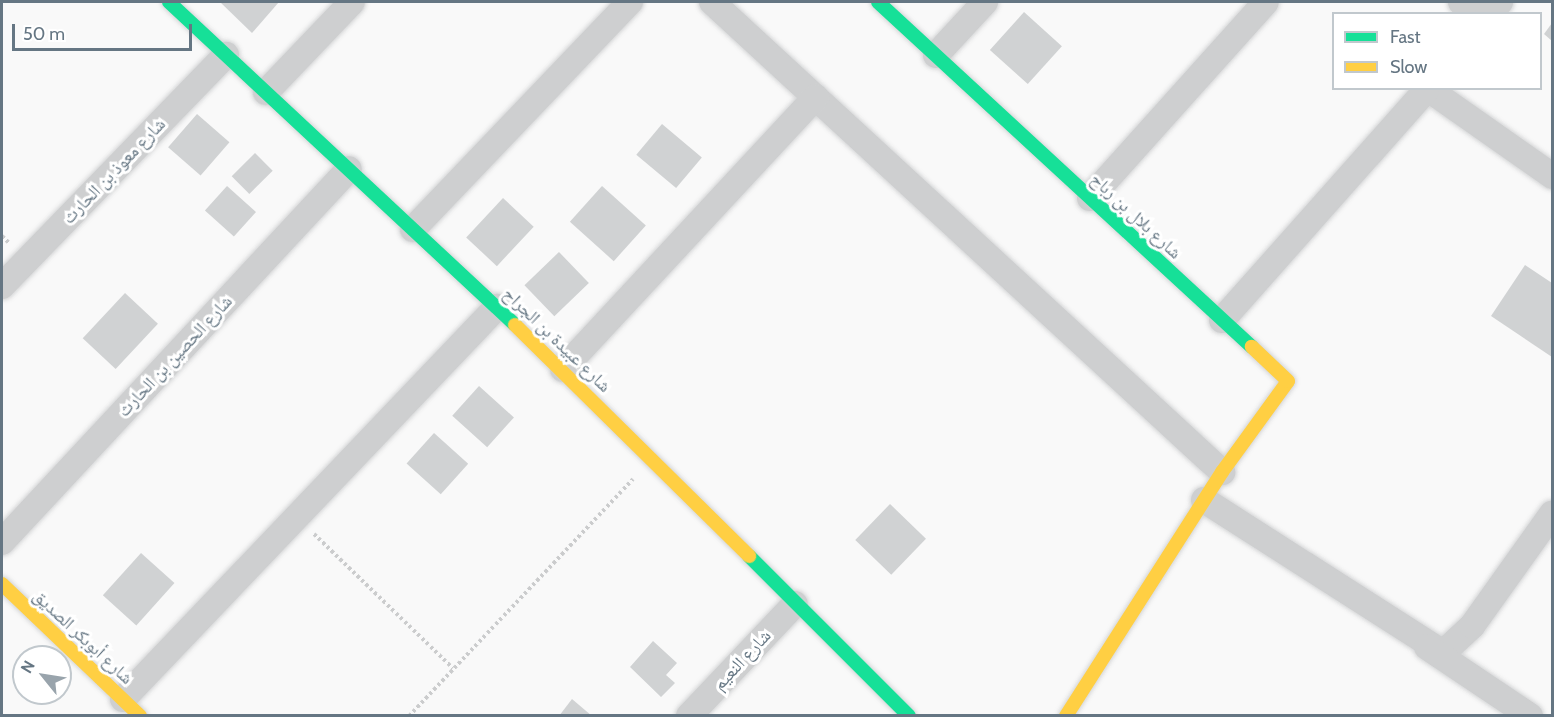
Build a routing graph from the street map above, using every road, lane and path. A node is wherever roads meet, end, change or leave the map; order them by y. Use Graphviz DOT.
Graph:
graph roads {
  1 [pos="169,2"];
  2 [pos="352,2"];
  3 [pos="630,2"];
  4 [pos="712,2"];
  5 [pos="878,2"];
  6 [pos="985,2"];
  7 [pos="1266,2"];
  8 [pos="226,55"];
  9 [pos="936,55"];
  10 [pos="1426,90"];
  11 [pos="1428,90"];
  12 [pos="266,92"];
  13 [pos="816,97"];
  14 [pos="349,169"];
  15 [pos="1552,176"];
  16 [pos="1090,198"];
  17 [pos="413,229"];
  18 [pos="2,286"];
  19 [pos="497,307"];
  20 [pos="1222,320"];
  21 [pos="563,369"];
  22 [pos="652,459"];
  23 [pos="1222,472"];
  24 [pos="1204,500"];
  25 [pos="1552,514"];
  26 [pos="296,517"];
  27 [pos="2,542"];
  28 [pos="2,585"];
  29 [pos="795,604"];
  30 [pos="453,668"];
  31 [pos="131,707"];
  32 [pos="409,716"];
  33 [pos="689,716"];
  34 [pos="909,716"];
  35 [pos="1066,716"];
  36 [pos="1530,716"];
  1 -- 8 [label="street, شارع عبيدة بن الجراح"];
  2 -- 12 [label="street"];
  3 -- 17 [label="street"];
  4 -- 13 [label="street"];
  5 -- 9 [label="street, شارع بلال بن رباح"];
  6 -- 9 [label="street"];
  7 -- 16 [label="street"];
  8 -- 12 [label="street, شارع عبيدة بن الجراح"];
  8 -- 18 [label="street, شارع معوذ بن الحارث"];
  9 -- 16 [label="street, شارع بلال بن رباح"];
  10 -- 20 [label="street"];
  11 -- 15 [label="street"];
  12 -- 14 [label="street, شارع عبيدة بن الجراح"];
  13 -- 21 [label="street"];
  13 -- 23 [label="street"];
  14 -- 17 [label="street, شارع عبيدة بن الجراح"];
  14 -- 27 [label="street, شارع الحصين بن الحارث"];
  16 -- 20 [label="street, شارع بلال بن رباح"];
  17 -- 19 [label="street, شارع عبيدة بن الجراح"];
  19 -- 21 [label="street, شارع عبيدة بن الجراح"];
  19 -- 26 [label="street"];
  20 -- 23 [label="street, شارع بلال بن رباح"];
  21 -- 22 [label="street, شارع عبيدة بن الجراح"];
  22 -- 29 [label="street, شارع عبيدة بن الجراح"];
  22 -- 30 [label="path"];
  23 -- 24 [label="street"];
  24 -- 25 [label="street"];
  24 -- 35 [label="street"];
  24 -- 36 [label="street"];
  26 -- 30 [label="path"];
  26 -- 31 [label="street"];
  28 -- 31 [label="street, شارع أبوبكر الصديق"];
  29 -- 33 [label="street, شارع النعيم"];
  29 -- 34 [label="street, شارع عبيدة بن الجراح"];
  30 -- 32 [label="path"];
}
